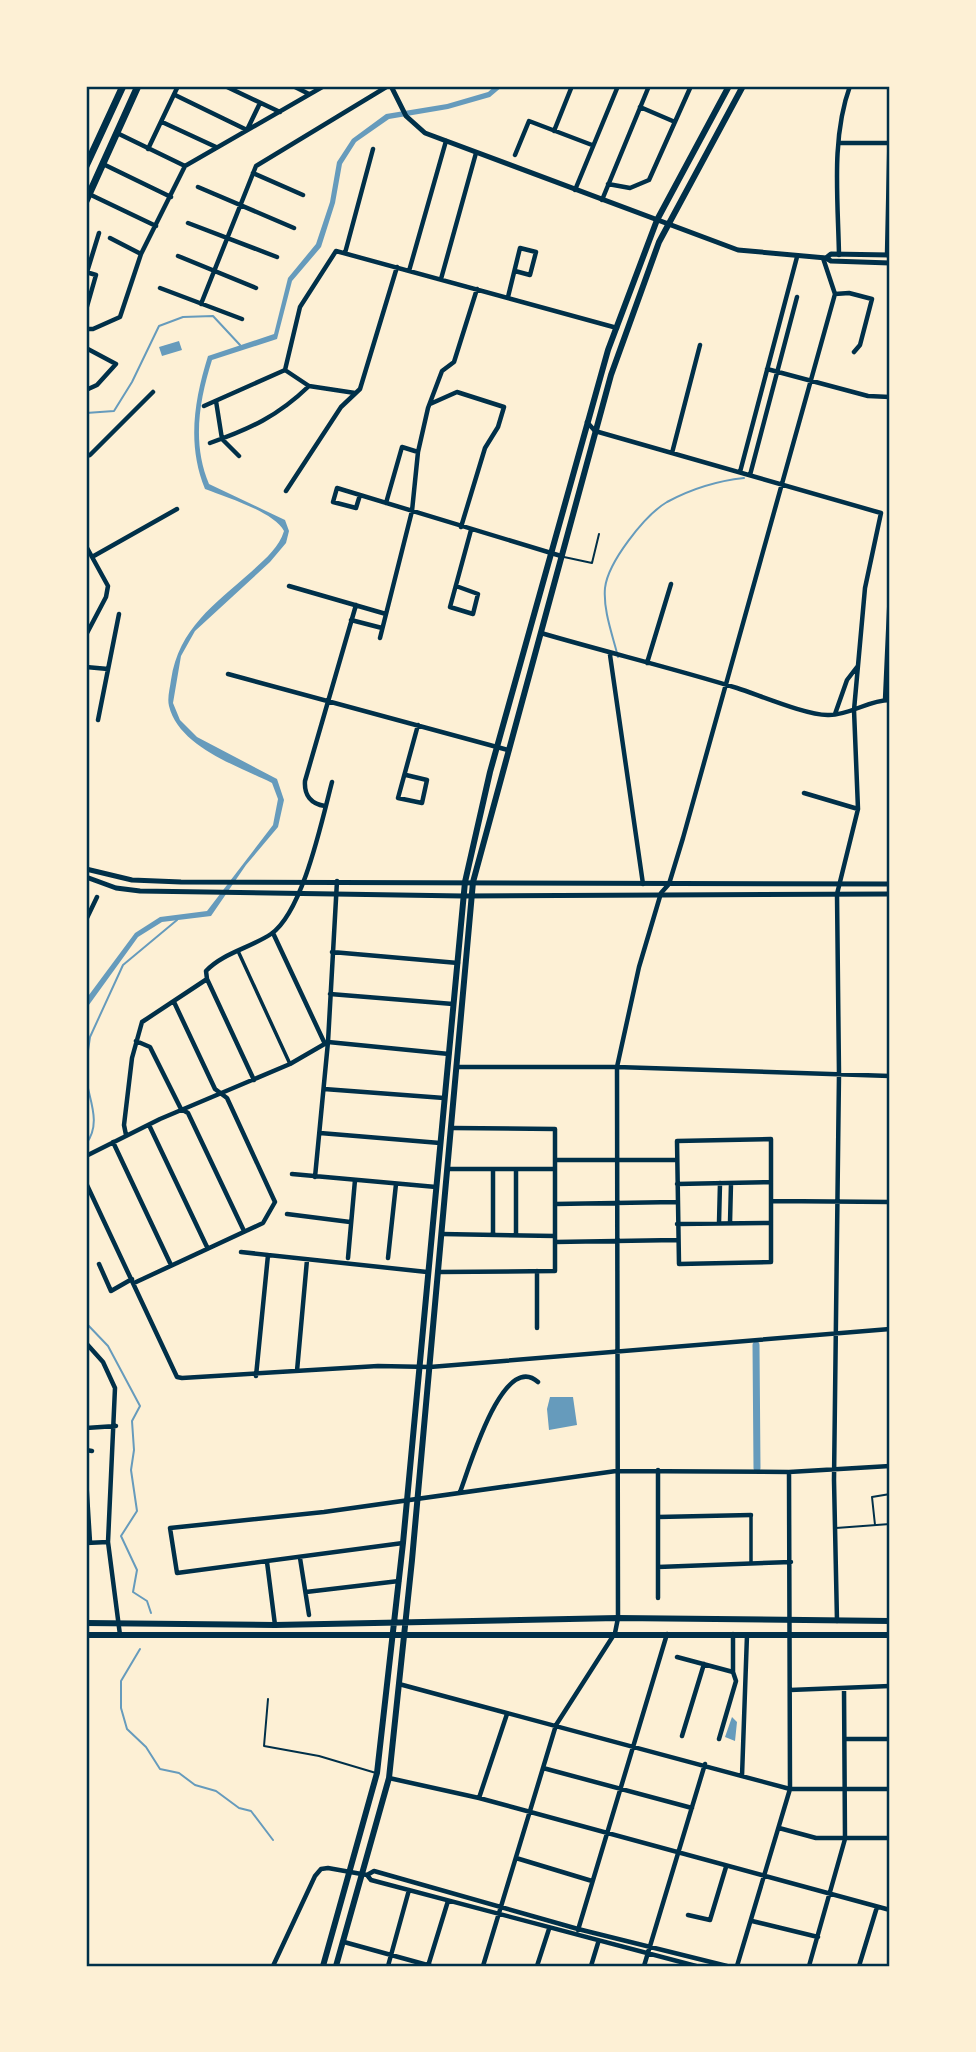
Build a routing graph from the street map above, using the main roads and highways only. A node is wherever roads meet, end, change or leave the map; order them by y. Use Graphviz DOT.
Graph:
graph roads {
  1 [pos="123,86"];
  2 [pos="138,86"];
  3 [pos="729,86"];
  4 [pos="743,86"];
  5 [pos="86,166"];
  6 [pos="88,197"];
  7 [pos="406,1622"];
  8 [pos="890,1622"];
  9 [pos="86,1623"];
  10 [pos="394,1623"];
  11 [pos="393,1633"];
  12 [pos="404,1633"];
  13 [pos="86,1635"];
  14 [pos="890,1635"];
  15 [pos="323,1966"];
  16 [pos="336,1966"];
  1 -- 5 [label="main road"];
  2 -- 6 [label="main road"];
  3 -- 10 [label="main road"];
  4 -- 7 [label="main road"];
  7 -- 8 [label="main road"];
  7 -- 10 [label="main road"];
  7 -- 12 [label="main road"];
  9 -- 10 [label="main road"];
  10 -- 11 [label="main road"];
  11 -- 12 [label="main road"];
  11 -- 13 [label="main road"];
  11 -- 15 [label="main road"];
  12 -- 14 [label="main road"];
  12 -- 16 [label="main road"];
}
